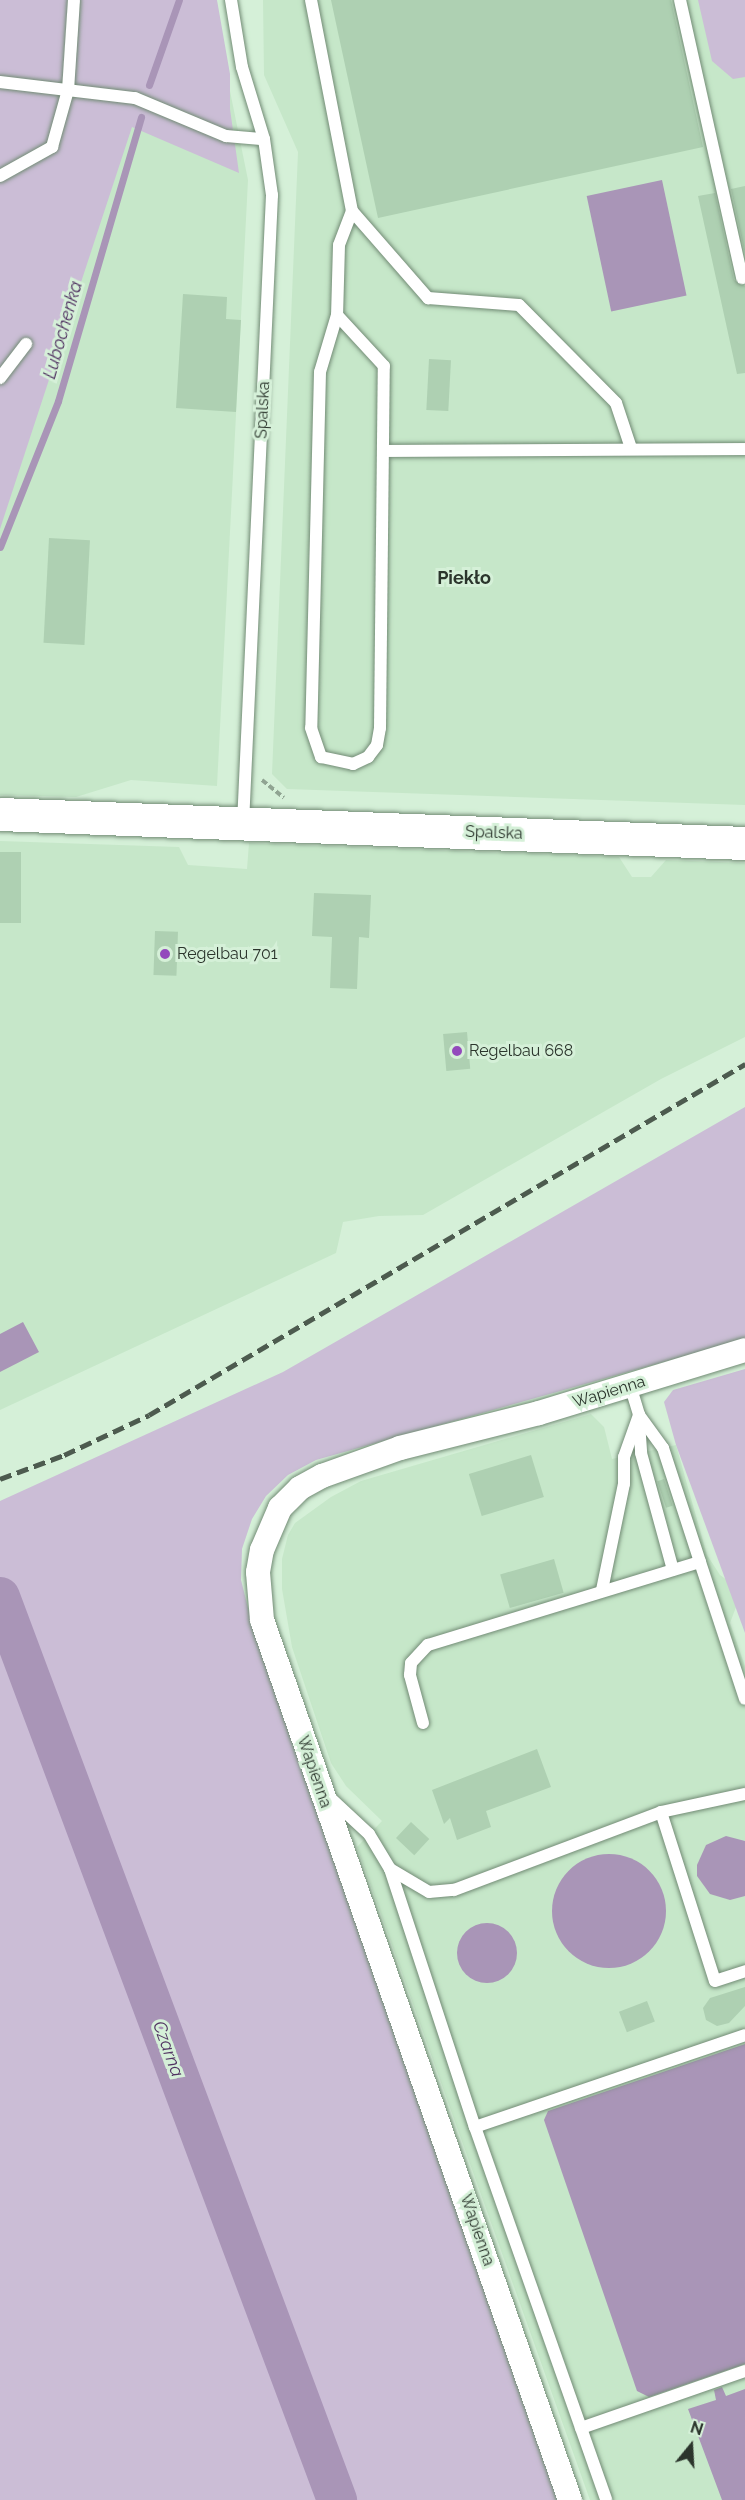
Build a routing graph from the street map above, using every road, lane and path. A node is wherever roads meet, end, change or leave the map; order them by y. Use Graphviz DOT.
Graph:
graph roads {
  1 [pos="74,0"];
  2 [pos="231,0"];
  3 [pos="311,0"];
  4 [pos="680,0"];
  5 [pos="0,82"];
  6 [pos="68,90"];
  7 [pos="264,139"];
  8 [pos="0,176"];
  9 [pos="352,211"];
  10 [pos="742,278"];
  11 [pos="337,315"];
  12 [pos="26,344"];
  13 [pos="0,378"];
  14 [pos="631,448"];
  15 [pos="745,449"];
  16 [pos="385,451"];
  17 [pos="0,814"];
  18 [pos="243,824"];
  19 [pos="745,843"];
  20 [pos="745,1350"];
  21 [pos="630,1385"];
  22 [pos="639,1415"];
  23 [pos="700,1562"];
  24 [pos="673,1570"];
  25 [pos="602,1590"];
  26 [pos="745,1700"];
  27 [pos="423,1723"];
  28 [pos="319,1786"];
  29 [pos="745,1794"];
  30 [pos="661,1812"];
  31 [pos="390,1869"];
  32 [pos="745,1971"];
  33 [pos="745,2035"];
  34 [pos="475,2127"];
  35 [pos="745,2371"];
  36 [pos="581,2428"];
  37 [pos="570,2500"];
  38 [pos="606,2500"];
  1 -- 6 [label="lane"];
  2 -- 7 [label="lane, Spalska"];
  3 -- 9 [label="lane"];
  4 -- 10 [label="lane"];
  5 -- 6 [label="lane"];
  6 -- 7 [label="lane"];
  6 -- 8 [label="lane"];
  7 -- 18 [label="lane, Spalska"];
  9 -- 11 [label="lane"];
  9 -- 14 [label="lane"];
  11 -- 16 [label="lane"];
  11 -- 16 [label="lane"];
  12 -- 13 [label="lane"];
  14 -- 15 [label="lane"];
  14 -- 16 [label="lane"];
  17 -- 18 [label="street, Spalska"];
  18 -- 19 [label="street, Spalska"];
  20 -- 21 [label="street, Wapienna"];
  21 -- 22 [label="lane"];
  21 -- 28 [label="street, Wapienna"];
  22 -- 23 [label="lane"];
  22 -- 24 [label="lane"];
  22 -- 25 [label="lane"];
  23 -- 24 [label="lane"];
  23 -- 26 [label="lane"];
  24 -- 25 [label="lane"];
  25 -- 27 [label="lane"];
  28 -- 31 [label="lane"];
  28 -- 37 [label="street, Wapienna"];
  29 -- 30 [label="lane"];
  30 -- 31 [label="lane"];
  30 -- 32 [label="lane"];
  31 -- 34 [label="lane"];
  33 -- 34 [label="lane"];
  34 -- 36 [label="lane"];
  35 -- 36 [label="lane"];
  36 -- 38 [label="lane"];
}
